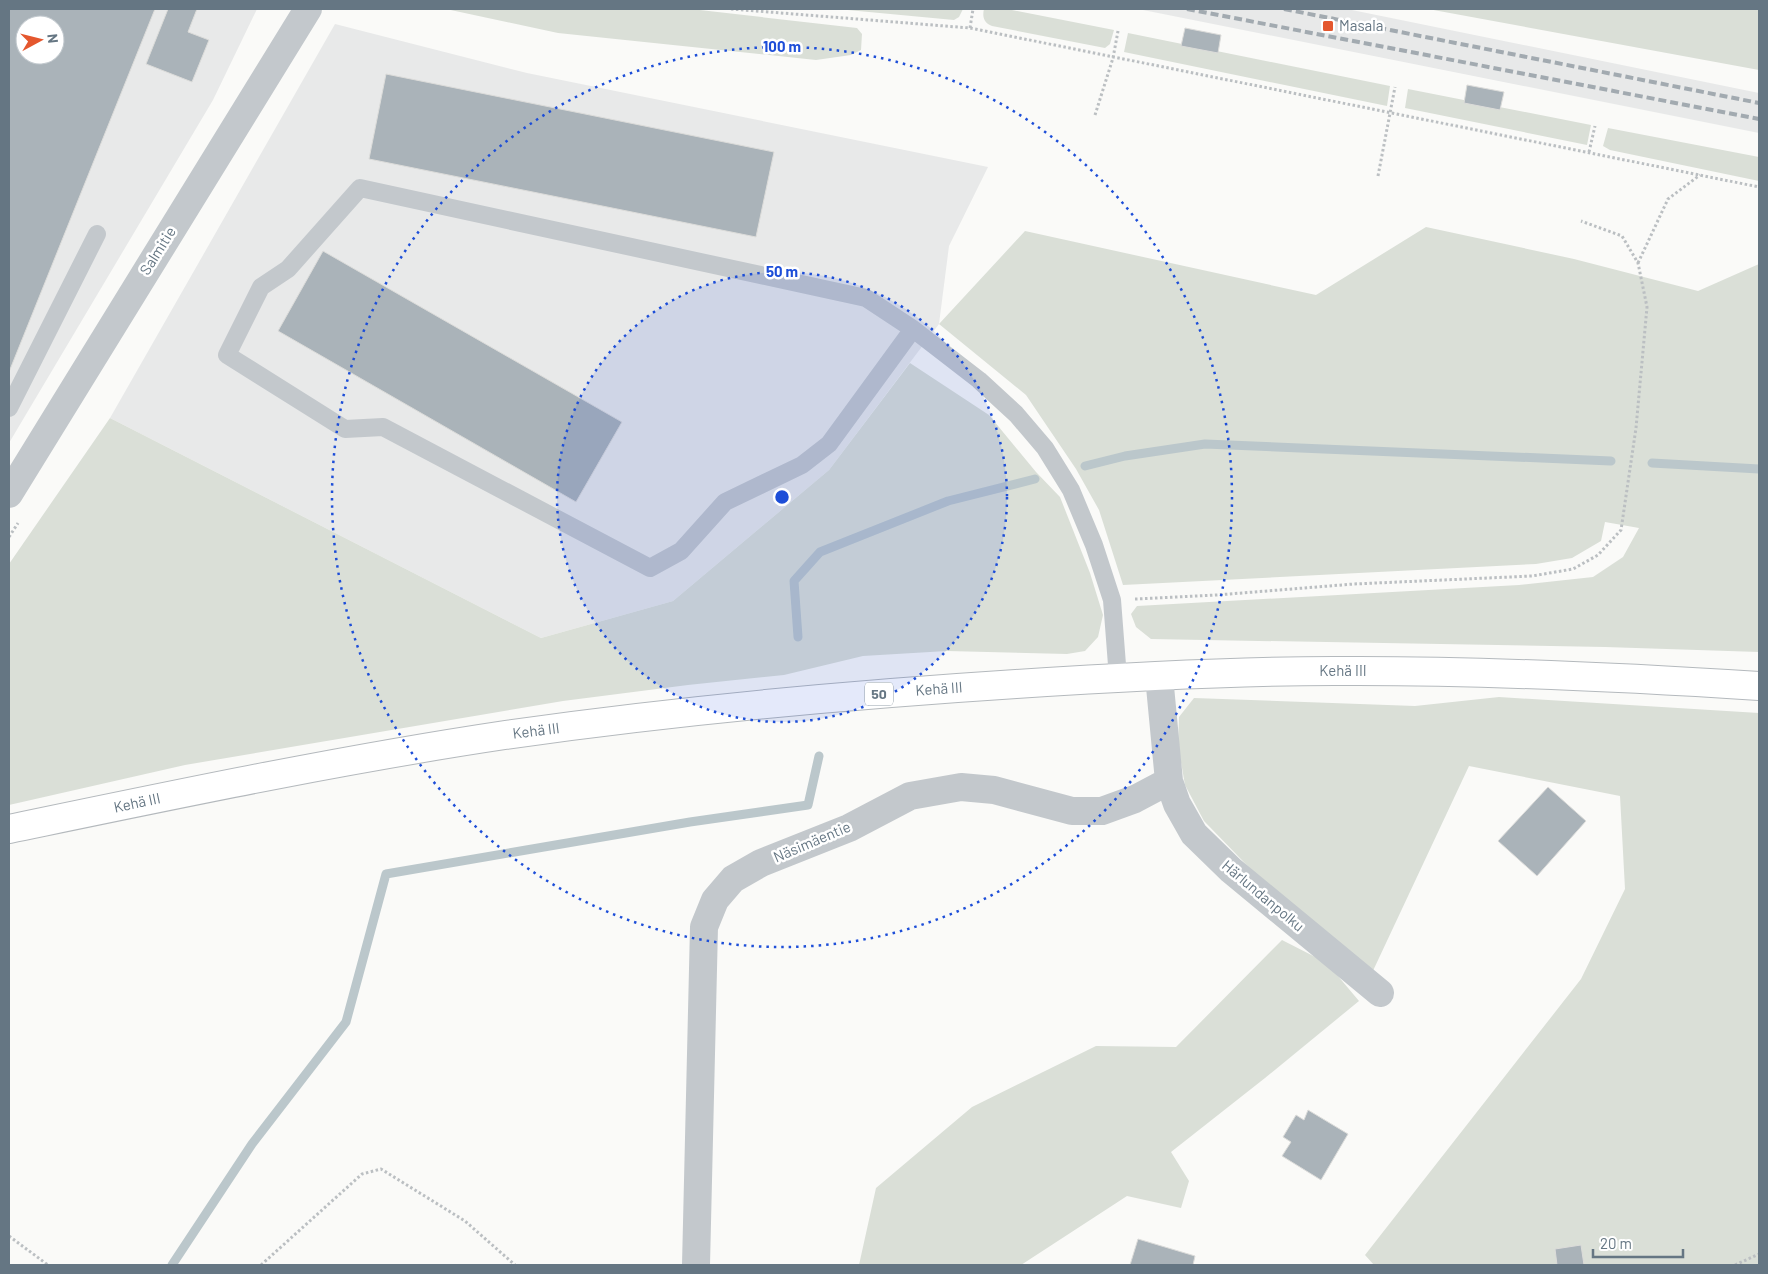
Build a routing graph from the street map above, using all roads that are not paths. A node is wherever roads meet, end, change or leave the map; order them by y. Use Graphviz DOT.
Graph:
graph roads {
  1 [pos="308,9"];
  2 [pos="97,234"];
  3 [pos="913,329"];
  4 [pos="9,408"];
  5 [pos="9,491"];
  6 [pos="1159,676"];
  7 [pos="1118,678"];
  8 [pos="1759,686"];
  9 [pos="1169,781"];
  10 [pos="9,829"];
  11 [pos="1380,993"];
  12 [pos="696,1265"];
  1 -- 5 [label="street, Salmitie"];
  2 -- 4 [label="lane"];
  3 -- 3 [label="lane"];
  3 -- 7 [label="lane"];
  6 -- 7 [label="highway, Kehä III / 50"];
  6 -- 8 [label="highway, Kehä III / 50"];
  6 -- 9 [label="street"];
  7 -- 10 [label="highway, Kehä III / 50"];
  9 -- 11 [label="street, Härlundanpolku"];
  9 -- 12 [label="street, Näsimäentie"];
}
